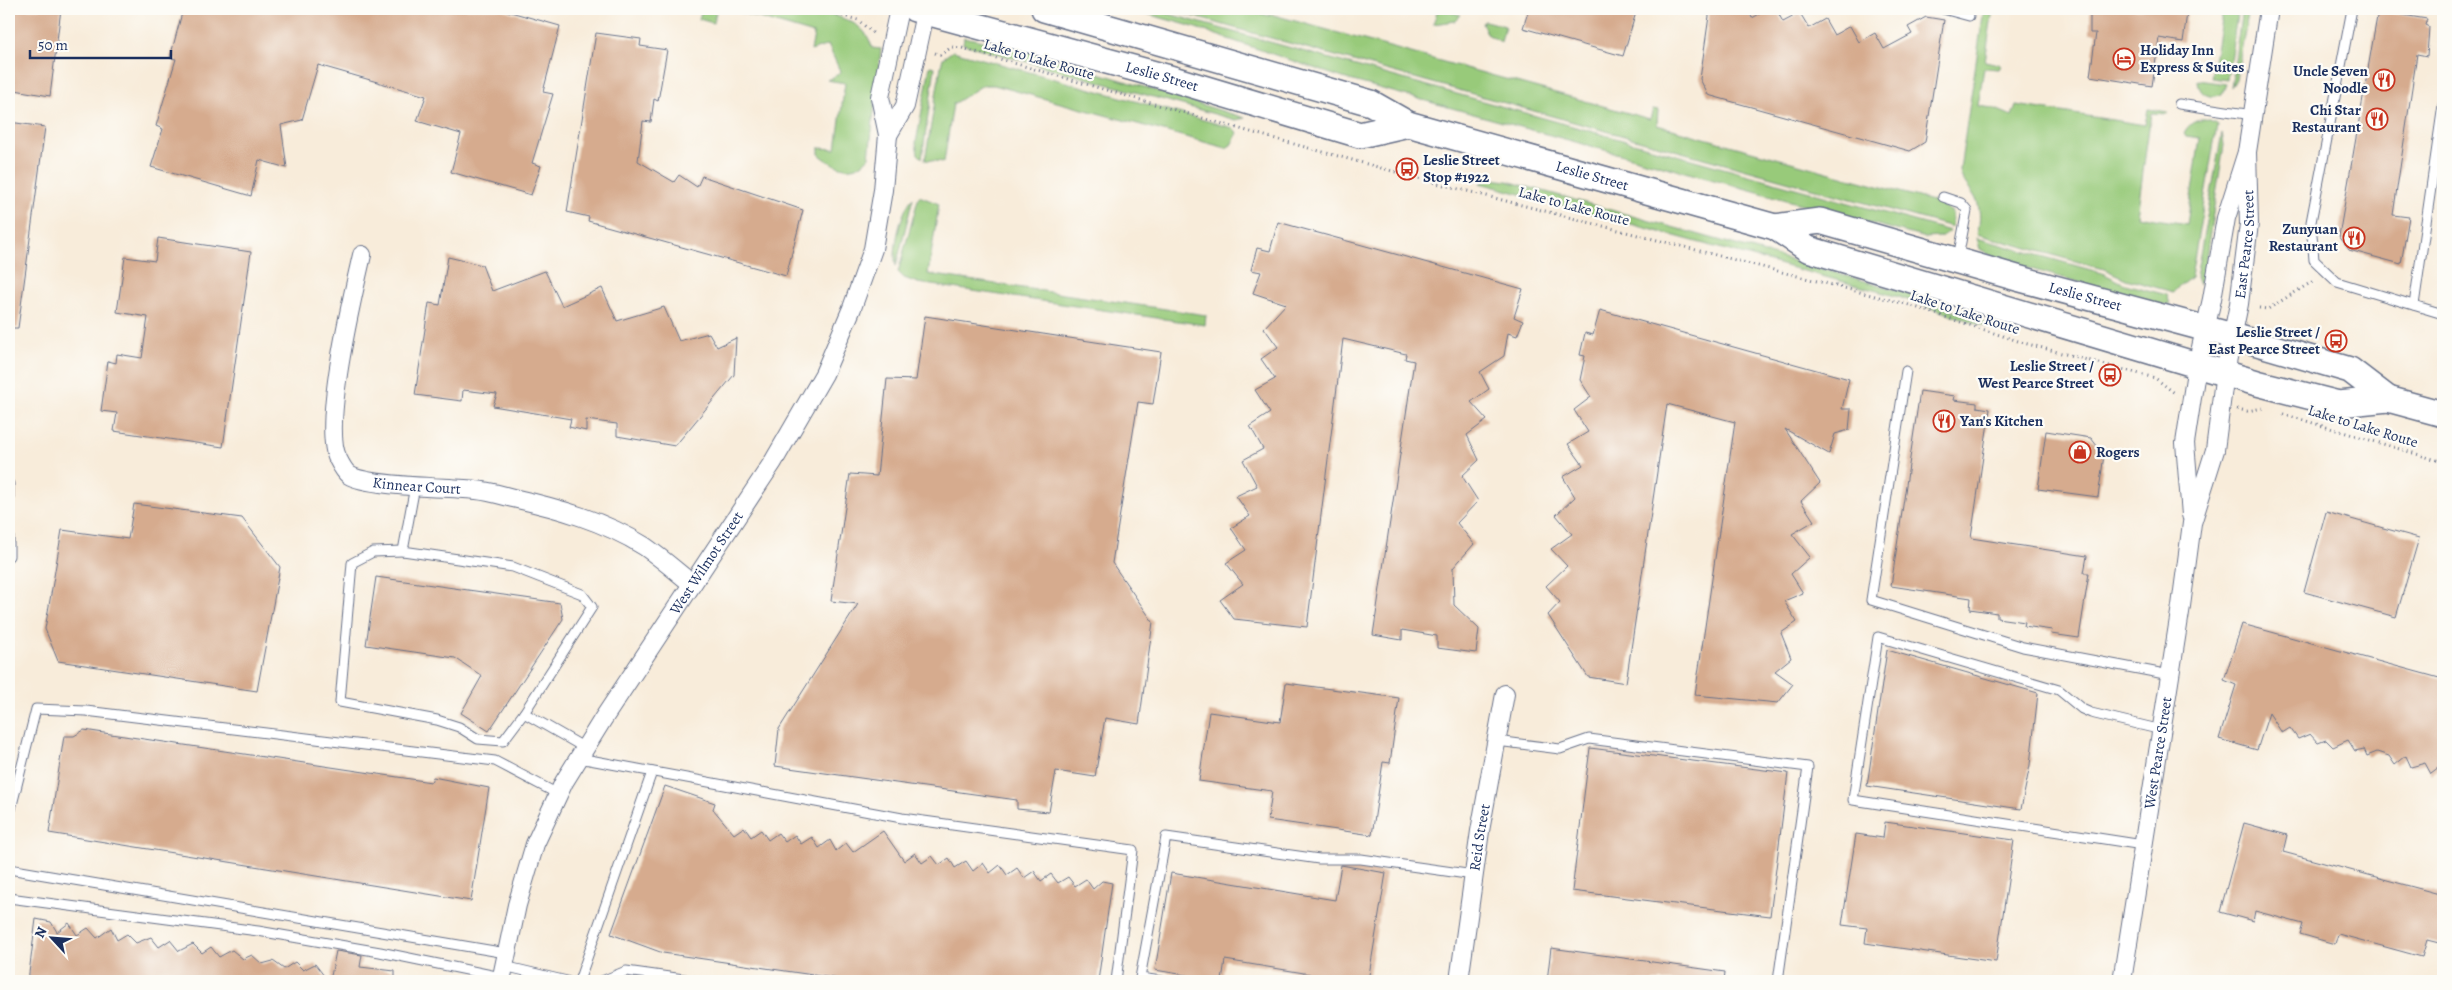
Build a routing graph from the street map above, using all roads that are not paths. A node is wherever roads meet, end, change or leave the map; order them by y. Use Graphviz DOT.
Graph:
graph roads {
  1 [pos="899,9"];
  2 [pos="1044,9"];
  3 [pos="1943,9"];
  4 [pos="2269,9"];
  5 [pos="2352,9"];
  6 [pos="922,10"];
  7 [pos="1969,16"];
  8 [pos="2179,104"];
  9 [pos="2443,105"];
  10 [pos="2253,115"];
  11 [pos="1408,124"];
  12 [pos="888,135"];
  13 [pos="2247,152"];
  14 [pos="1943,197"];
  15 [pos="1775,227"];
  16 [pos="362,255"];
  17 [pos="1958,261"];
  18 [pos="2414,305"];
  19 [pos="2443,314"];
  20 [pos="2205,329"];
  21 [pos="2233,336"];
  22 [pos="2197,365"];
  23 [pos="1906,372"];
  24 [pos="2225,372"];
  25 [pos="2388,399"];
  26 [pos="2443,414"];
  27 [pos="9,484"];
  28 [pos="415,486"];
  29 [pos="2192,523"];
  30 [pos="403,551"];
  31 [pos="9,556"];
  32 [pos="692,583"];
  33 [pos="2170,675"];
  34 [pos="1505,694"];
  35 [pos="524,713"];
  36 [pos="2162,730"];
  37 [pos="1497,741"];
  38 [pos="582,753"];
  39 [pos="652,772"];
  40 [pos="558,794"];
  41 [pos="9,817"];
  42 [pos="2143,845"];
  43 [pos="9,869"];
  44 [pos="1474,875"];
  45 [pos="9,898"];
  46 [pos="503,969"];
  47 [pos="567,981"];
  48 [pos="579,981"];
  49 [pos="602,981"];
  50 [pos="698,981"];
  51 [pos="1116,981"];
  52 [pos="1162,981"];
  53 [pos="1460,981"];
  54 [pos="1778,981"];
  55 [pos="2122,981"];
  1 -- 12 [label="street, West Wilmot Street"];
  2 -- 11 [label="main road, Leslie Street"];
  3 -- 7 [label="lane"];
  4 -- 10 [label="street, East Pearce Street"];
  5 -- 18 [label="lane"];
  6 -- 11 [label="main road, Leslie Street"];
  6 -- 12 [label="street, West Wilmot Street"];
  8 -- 10 [label="lane"];
  9 -- 18 [label="lane"];
  10 -- 13 [label="street, East Pearce Street"];
  11 -- 15 [label="main road, Leslie Street"];
  12 -- 32 [label="street, West Wilmot Street"];
  13 -- 20 [label="street, East Pearce Street"];
  13 -- 21 [label="street, East Pearce Street"];
  14 -- 17 [label="lane"];
  15 -- 17 [label="main road, Leslie Street"];
  15 -- 22 [label="main road, Leslie Street"];
  16 -- 28 [label="street, Kinnear Court"];
  17 -- 20 [label="main road, Leslie Street"];
  18 -- 19 [label="lane"];
  20 -- 21 [label="main road, Leslie Street"];
  20 -- 22 [label="street, West Pearce Street"];
  21 -- 24 [label="street, West Pearce Street"];
  21 -- 25 [label="main road, Leslie Street"];
  22 -- 24 [label="main road, Leslie Street"];
  22 -- 29 [label="street, West Pearce Street"];
  23 -- 33 [label="lane"];
  24 -- 25 [label="main road, Leslie Street"];
  24 -- 29 [label="street, West Pearce Street"];
  25 -- 26 [label="main road, Leslie Street"];
  27 -- 31 [label="lane"];
  28 -- 30 [label="lane"];
  28 -- 32 [label="street, Kinnear Court"];
  29 -- 33 [label="street, West Pearce Street"];
  30 -- 35 [label="lane"];
  30 -- 35 [label="lane"];
  32 -- 38 [label="street, West Wilmot Street"];
  33 -- 36 [label="street, West Pearce Street"];
  34 -- 37 [label="street, Reid Street"];
  35 -- 38 [label="lane"];
  36 -- 42 [label="street, West Pearce Street"];
  36 -- 42 [label="lane"];
  37 -- 44 [label="street, Reid Street"];
  37 -- 54 [label="lane"];
  38 -- 39 [label="lane"];
  38 -- 40 [label="street, West Wilmot Street"];
  39 -- 48 [label="lane"];
  39 -- 51 [label="lane"];
  40 -- 41 [label="lane"];
  40 -- 46 [label="street, West Wilmot Street"];
  42 -- 55 [label="street, West Pearce Street"];
  43 -- 46 [label="lane"];
  44 -- 52 [label="lane"];
  44 -- 53 [label="street, Reid Street"];
  45 -- 46 [label="lane"];
  46 -- 47 [label="lane"];
  49 -- 50 [label="lane"];
}
